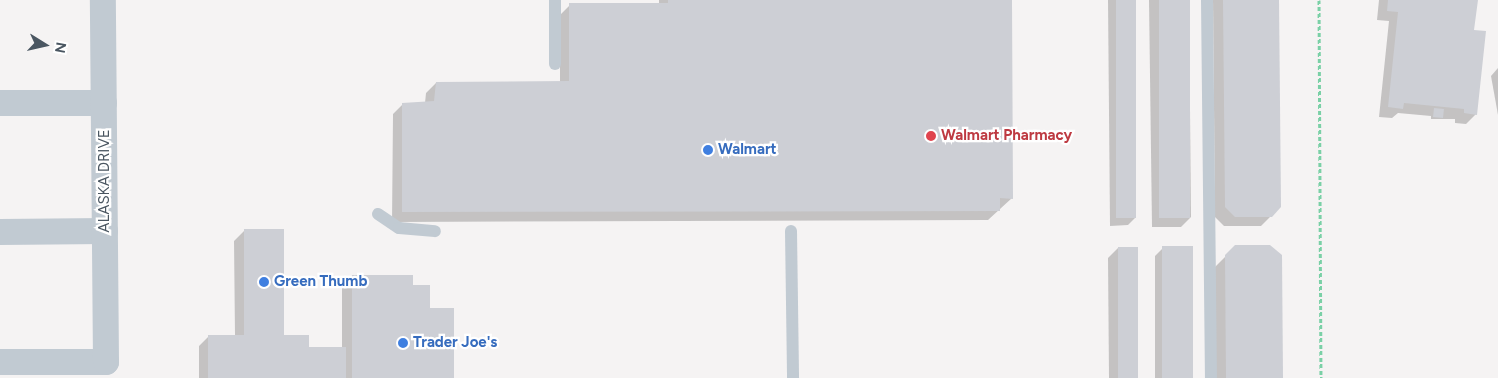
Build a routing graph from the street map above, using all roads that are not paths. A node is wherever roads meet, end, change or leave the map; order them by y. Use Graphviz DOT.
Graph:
graph roads {
  1 [pos="103,0"];
  2 [pos="555,0"];
  3 [pos="1207,0"];
  4 [pos="555,64"];
  5 [pos="104,103"];
  6 [pos="0,104"];
  7 [pos="378,214"];
  8 [pos="791,230"];
  9 [pos="105,231"];
  10 [pos="435,231"];
  11 [pos="0,232"];
  12 [pos="0,362"];
  13 [pos="793,378"];
  14 [pos="1211,378"];
  1 -- 5 [label="street, ALASKA DRIVE"];
  2 -- 4 [label="lane"];
  3 -- 14 [label="lane"];
  5 -- 6 [label="street"];
  5 -- 9 [label="street, ALASKA DRIVE"];
  7 -- 10 [label="lane"];
  8 -- 13 [label="lane"];
  9 -- 11 [label="street"];
  9 -- 12 [label="street, ALASKA DRIVE"];
}
